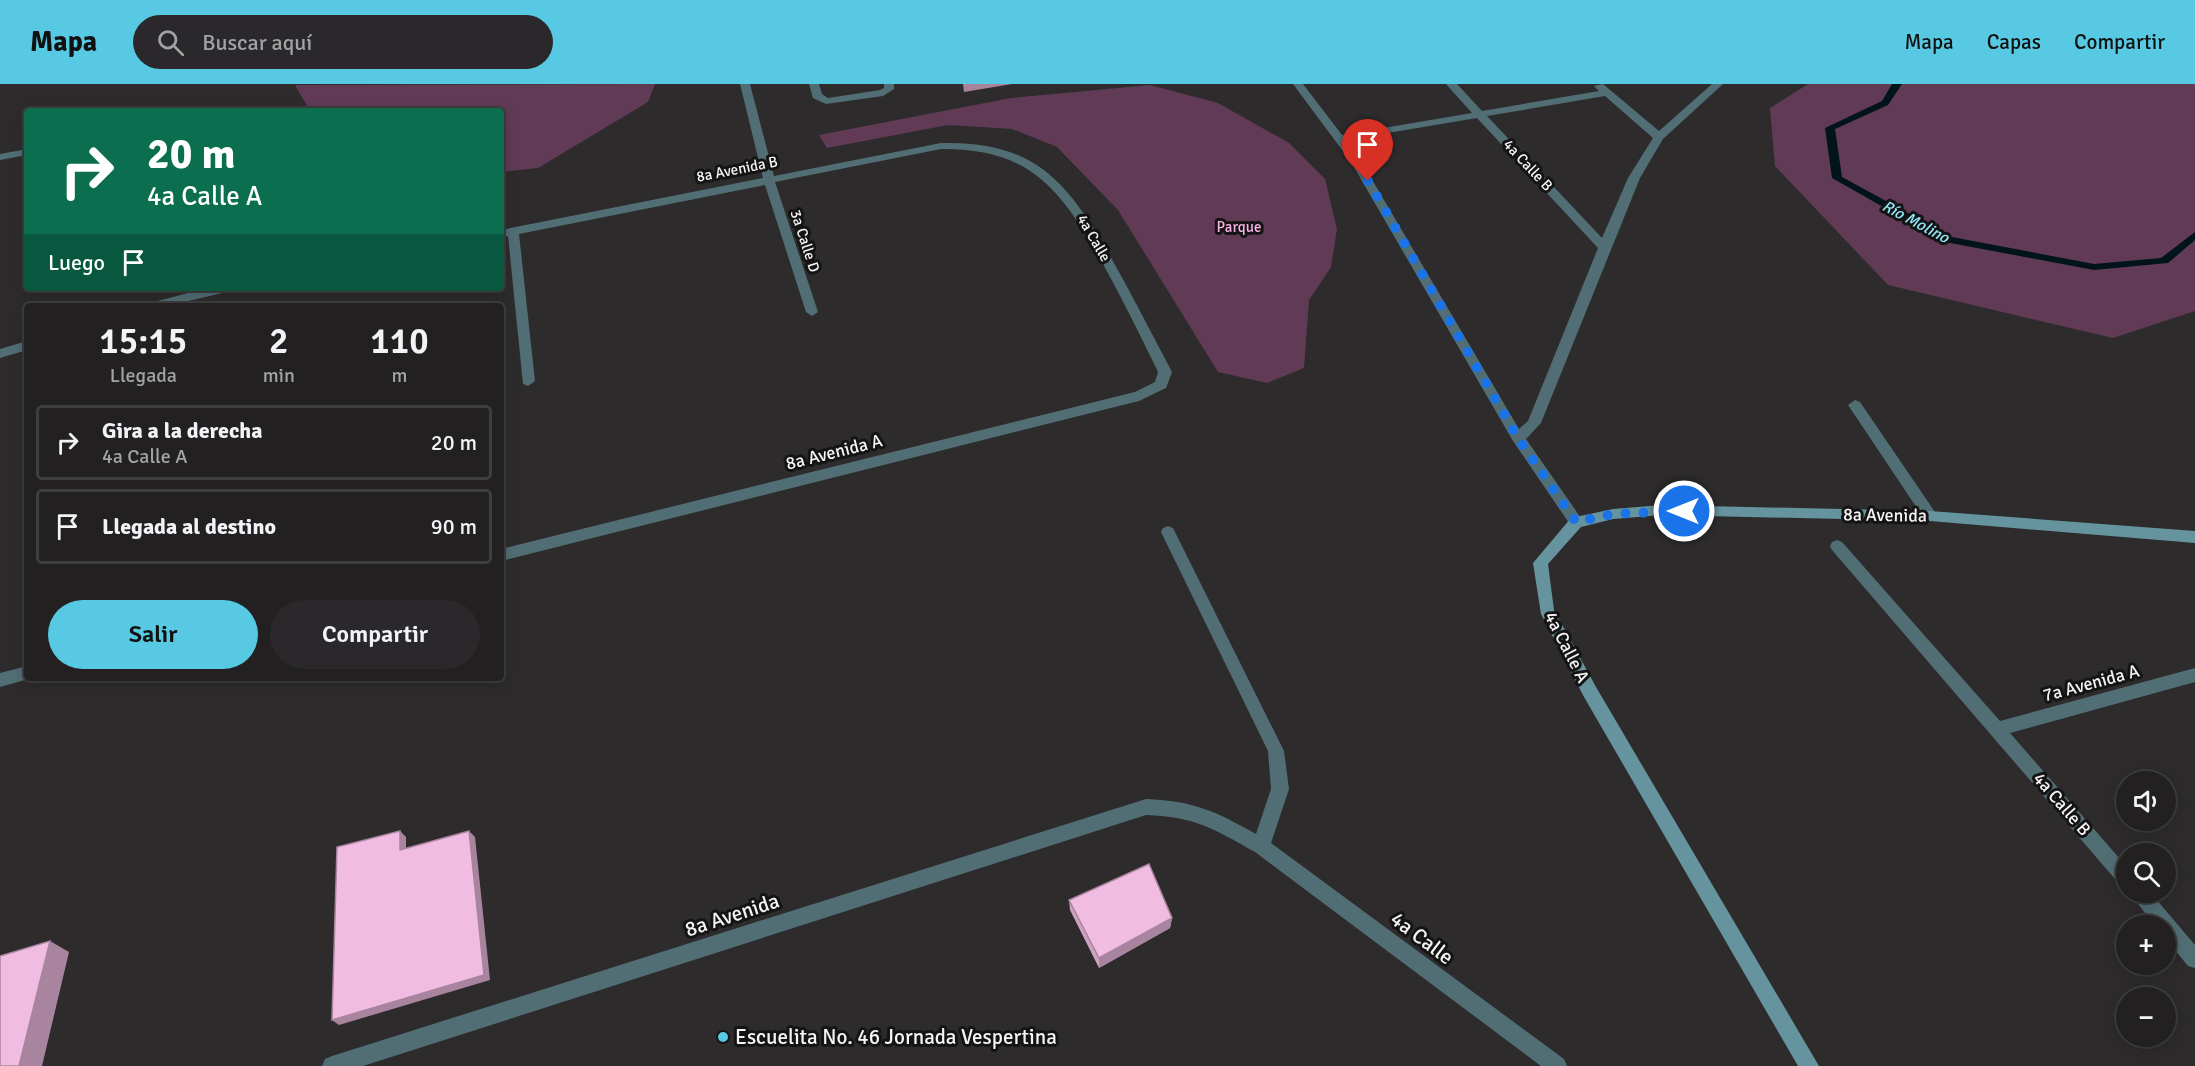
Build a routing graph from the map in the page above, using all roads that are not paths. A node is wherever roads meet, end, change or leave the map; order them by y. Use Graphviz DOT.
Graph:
graph roads {
  1 [pos="745,84"];
  2 [pos="814,84"];
  3 [pos="889,84"];
  4 [pos="1298,84"];
  5 [pos="1451,84"];
  6 [pos="1597,84"];
  7 [pos="1718,84"];
  8 [pos="1606,93"];
  9 [pos="1482,116"];
  10 [pos="1659,137"];
  11 [pos="1341,138"];
  12 [pos="980,147"];
  13 [pos="24,153"];
  14 [pos="0,157"];
  15 [pos="769,180"];
  16 [pos="507,233"];
  17 [pos="1604,247"];
  18 [pos="213,291"];
  19 [pos="186,297"];
  20 [pos="165,303"];
  21 [pos="813,312"];
  22 [pos="24,346"];
  23 [pos="0,354"];
  24 [pos="1165,372"];
  25 [pos="528,381"];
  26 [pos="1855,405"];
  27 [pos="1518,438"];
  28 [pos="1930,516"];
  29 [pos="1576,522"];
  30 [pos="1168,532"];
  31 [pos="2195,537"];
  32 [pos="1837,546"];
  33 [pos="504,554"];
  34 [pos="24,674"];
  35 [pos="2195,675"];
  36 [pos="0,680"];
  37 [pos="1998,729"];
  38 [pos="1146,807"];
  39 [pos="1261,846"];
  40 [pos="2116,867"];
  41 [pos="2147,903"];
  42 [pos="2195,959"];
  43 [pos="332,1066"];
  44 [pos="1557,1066"];
  45 [pos="1809,1066"];
  1 -- 15 [label="street, 3a Calle D"];
  2 -- 3 [label="street"];
  4 -- 11 [label="street"];
  5 -- 9 [label="street, 4a Calle B"];
  6 -- 8 [label="street"];
  7 -- 10 [label="street"];
  8 -- 9 [label="street"];
  8 -- 10 [label="street"];
  9 -- 11 [label="street"];
  9 -- 17 [label="street, 4a Calle B"];
  10 -- 17 [label="street"];
  11 -- 27 [label="street"];
  12 -- 15 [label="street, 8a Avenida B"];
  12 -- 24 [label="street, 4a Calle"];
  13 -- 14 [label="street"];
  15 -- 16 [label="street, 8a Avenida B"];
  15 -- 21 [label="street, 3a Calle D"];
  16 -- 25 [label="street"];
  17 -- 27 [label="street"];
  18 -- 19 [label="street"];
  19 -- 20 [label="street"];
  22 -- 23 [label="street"];
  24 -- 33 [label="street, 8a Avenida A"];
  26 -- 28 [label="street"];
  27 -- 29 [label="street"];
  28 -- 29 [label="street, 8a Avenida"];
  28 -- 31 [label="street, 8a Avenida"];
  29 -- 45 [label="street, 4a Calle A"];
  30 -- 39 [label="street"];
  32 -- 37 [label="street, 4a Calle B"];
  34 -- 36 [label="street"];
  35 -- 37 [label="street, 7a Avenida A"];
  37 -- 40 [label="street, 4a Calle B"];
  38 -- 39 [label="street, 4a Calle"];
  38 -- 43 [label="street, 8a Avenida"];
  39 -- 44 [label="street, 4a Calle"];
  41 -- 42 [label="street"];
}
